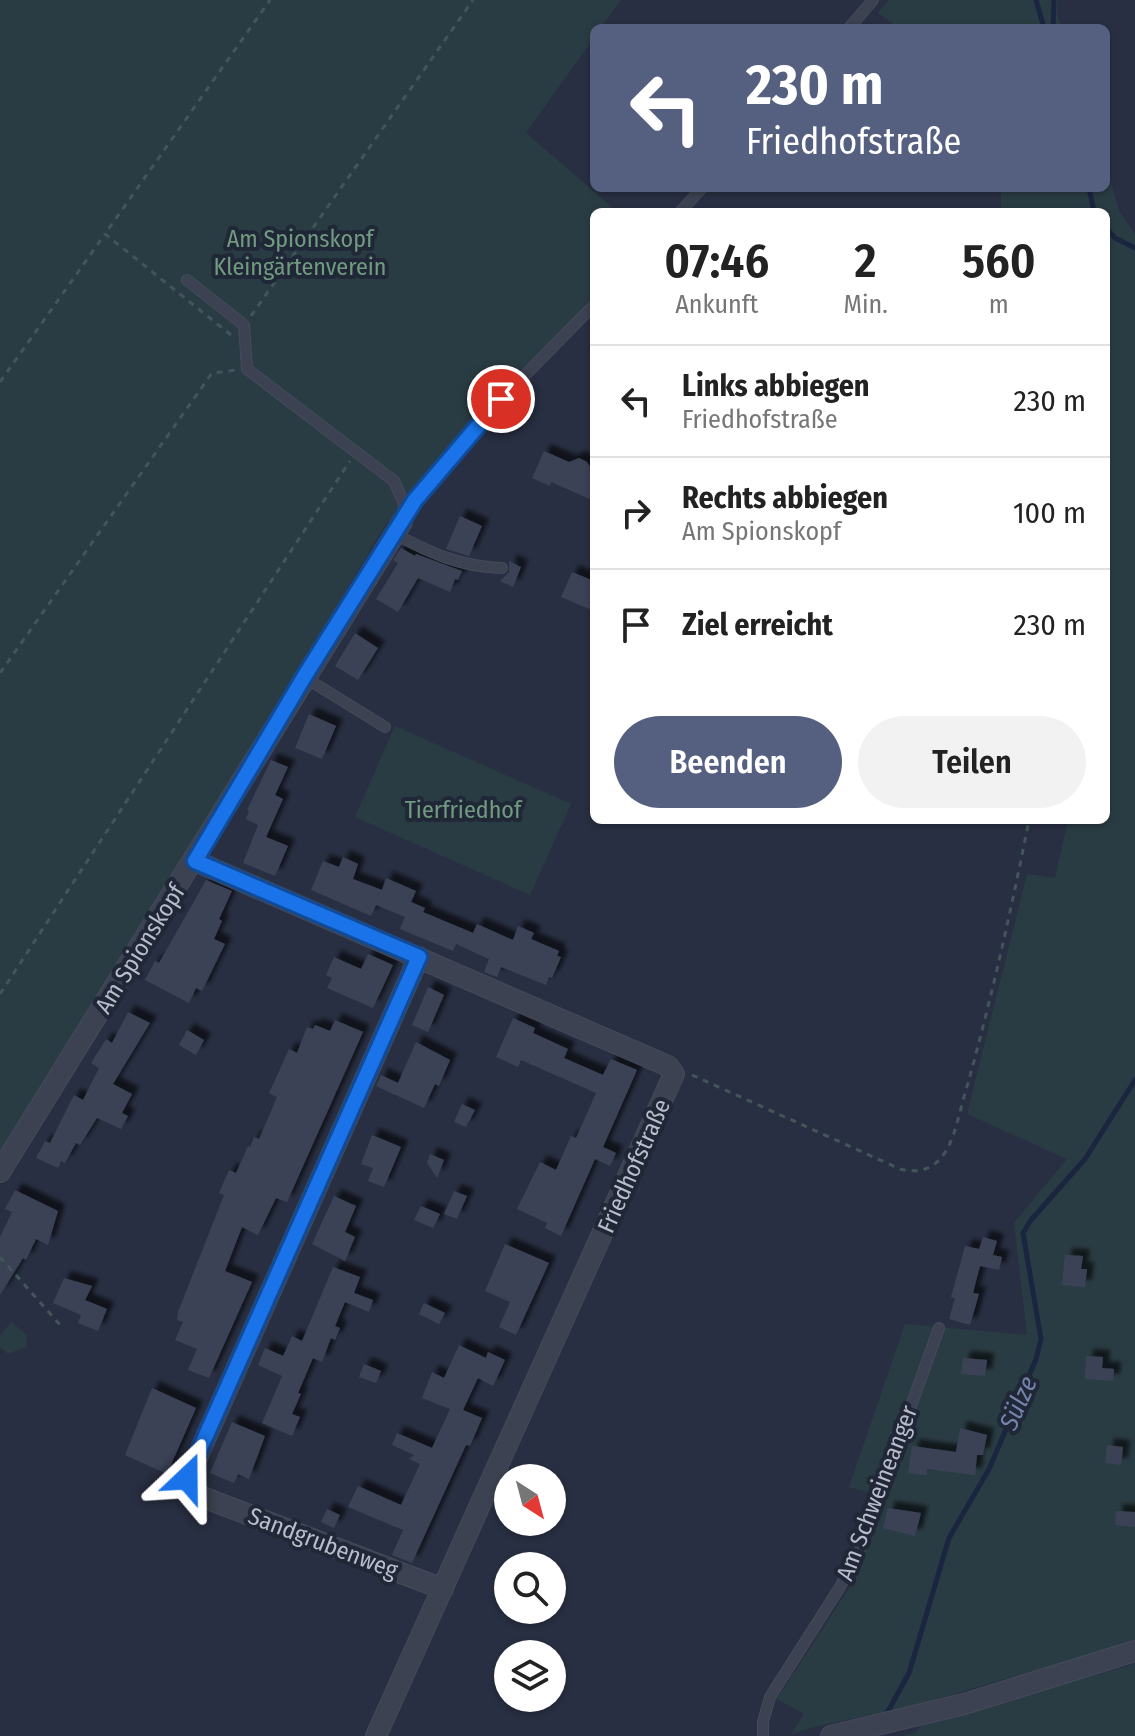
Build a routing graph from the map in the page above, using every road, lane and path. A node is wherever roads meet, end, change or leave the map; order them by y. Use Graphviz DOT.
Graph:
graph roads {
  1 [pos="270,0"];
  2 [pos="473,0"];
  3 [pos="873,0"];
  4 [pos="852,24"];
  5 [pos="698,192"];
  6 [pos="684,208"];
  7 [pos="105,234"];
  8 [pos="187,280"];
  9 [pos="590,309"];
  10 [pos="244,325"];
  11 [pos="246,347"];
  12 [pos="247,369"];
  13 [pos="0,382"];
  14 [pos="356,451"];
  15 [pos="398,528"];
  16 [pos="502,568"];
  17 [pos="0,673"];
  18 [pos="304,677"];
  19 [pos="385,727"];
  20 [pos="1028,824"];
  21 [pos="195,861"];
  22 [pos="419,957"];
  23 [pos="0,994"];
  24 [pos="673,1071"];
  25 [pos="0,1172"];
  26 [pos="0,1257"];
  27 [pos="62,1327"];
  28 [pos="939,1328"];
  29 [pos="443,1589"];
  30 [pos="1135,1651"];
  31 [pos="376,1736"];
  32 [pos="763,1736"];
  33 [pos="831,1736"];
  1 -- 7 [label="path"];
  2 -- 10 [label="path"];
  3 -- 4 [label="lane"];
  5 -- 6 [label="lane"];
  7 -- 11 [label="path"];
  7 -- 13 [label="path"];
  8 -- 10 [label="lane"];
  9 -- 15 [label="lane, Am Spionskopf"];
  10 -- 11 [label="lane"];
  11 -- 12 [label="lane"];
  12 -- 14 [label="lane"];
  12 -- 17 [label="path"];
  14 -- 15 [label="lane"];
  14 -- 23 [label="path"];
  15 -- 16 [label="lane"];
  15 -- 18 [label="street, Am Spionskopf"];
  18 -- 19 [label="lane"];
  18 -- 21 [label="street, Am Spionskopf"];
  20 -- 24 [label="path"];
  21 -- 22 [label="street, Friedhofstraße"];
  21 -- 25 [label="street, Am Spionskopf"];
  22 -- 24 [label="street, Friedhofstraße"];
  22 -- 29 [label="street, Sandgrubenweg"];
  24 -- 29 [label="street, Friedhofstraße"];
  26 -- 27 [label="path"];
  28 -- 32 [label="lane, Am Schweineanger"];
  29 -- 31 [label="street, Friedhofstraße"];
  30 -- 33 [label="street"];
}
